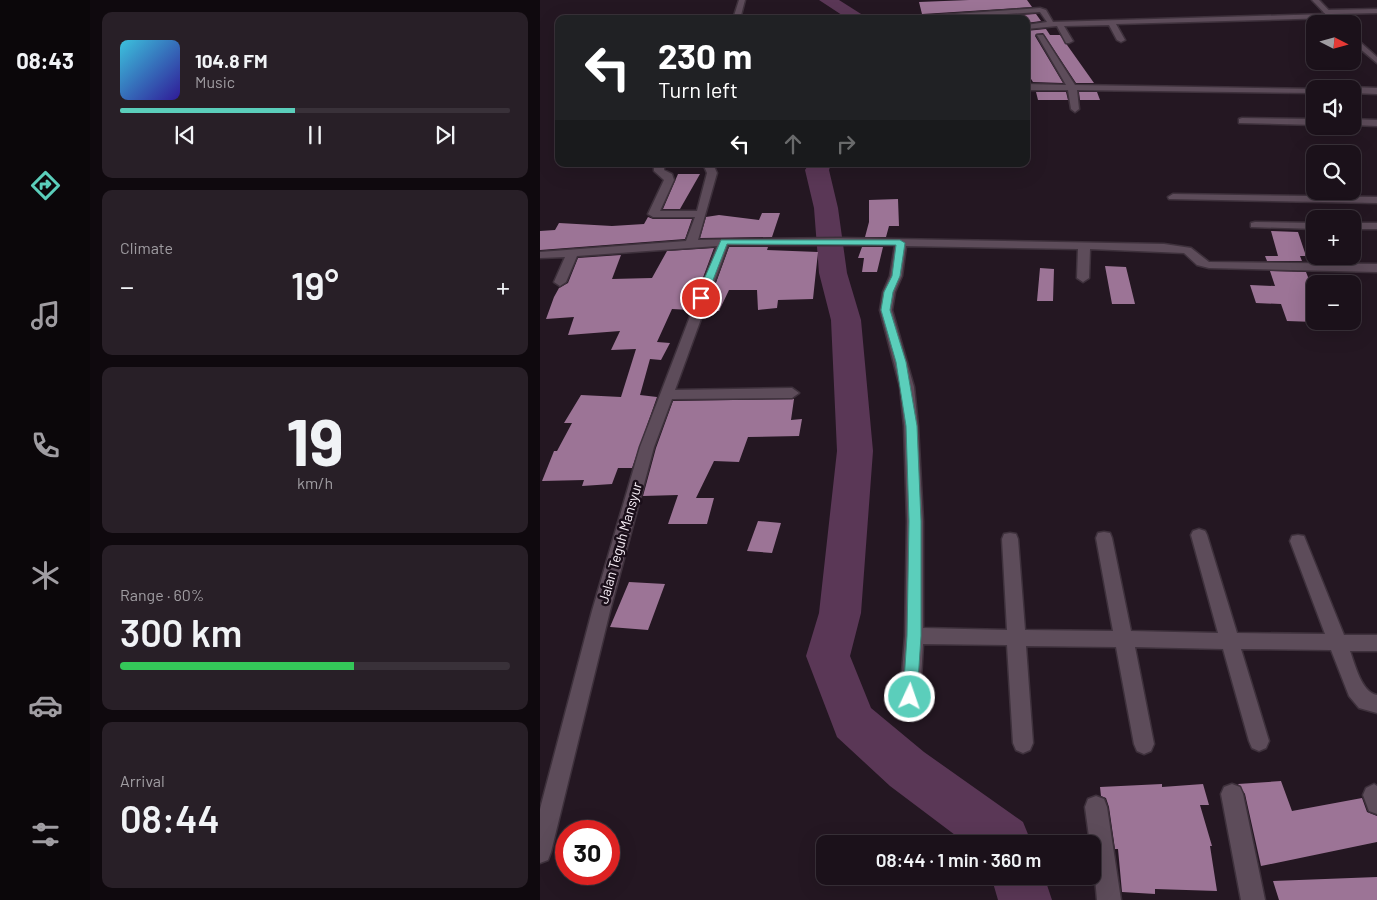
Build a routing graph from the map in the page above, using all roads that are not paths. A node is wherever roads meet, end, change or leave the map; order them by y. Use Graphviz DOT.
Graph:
graph roads {
  1 [pos="742,0"];
  2 [pos="1035,0"];
  3 [pos="1315,0"];
  4 [pos="1040,10"];
  5 [pos="1377,11"];
  6 [pos="1329,14"];
  7 [pos="737,15"];
  8 [pos="914,15"];
  9 [pos="1111,22"];
  10 [pos="1055,24"];
  11 [pos="1030,27"];
  12 [pos="1040,37"];
  13 [pos="1121,40"];
  14 [pos="1069,41"];
  15 [pos="1361,45"];
  16 [pos="1376,58"];
  17 [pos="1030,87"];
  18 [pos="1072,87"];
  19 [pos="1306,90"];
  20 [pos="1361,90"];
  21 [pos="1377,91"];
  22 [pos="1074,109"];
  23 [pos="1242,121"];
  24 [pos="1306,122"];
  25 [pos="1361,122"];
  26 [pos="1377,123"];
  27 [pos="659,167"];
  28 [pos="709,167"];
  29 [pos="1173,197"];
  30 [pos="1377,200"];
  31 [pos="701,214"];
  32 [pos="1255,225"];
  33 [pos="1306,226"];
  34 [pos="1361,226"];
  35 [pos="1377,226"];
  36 [pos="724,242"];
  37 [pos="900,243"];
  38 [pos="691,244"];
  39 [pos="1084,245"];
  40 [pos="572,254"];
  41 [pos="540,255"];
  42 [pos="1377,268"];
  43 [pos="1083,278"];
  44 [pos="560,282"];
  45 [pos="792,393"];
  46 [pos="666,395"];
  47 [pos="1199,535"];
  48 [pos="1104,538"];
  49 [pos="1010,539"];
  50 [pos="1298,541"];
  51 [pos="914,636"];
  52 [pos="1017,639"];
  53 [pos="1124,640"];
  54 [pos="1229,641"];
  55 [pos="1338,642"];
  56 [pos="1377,643"];
  57 [pos="910,697"];
  58 [pos="1377,704"];
  59 [pos="1259,741"];
  60 [pos="1023,743"];
  61 [pos="1144,744"];
  62 [pos="1232,794"];
  63 [pos="1096,807"];
  64 [pos="540,852"];
  65 [pos="1109,900"];
  66 [pos="1254,900"];
  1 -- 7 [label="street"];
  2 -- 4 [label="street"];
  3 -- 6 [label="street"];
  4 -- 8 [label="street"];
  4 -- 10 [label="street"];
  5 -- 6 [label="street"];
  6 -- 9 [label="street"];
  9 -- 10 [label="street"];
  9 -- 13 [label="street"];
  10 -- 11 [label="street"];
  10 -- 14 [label="street"];
  12 -- 18 [label="street"];
  15 -- 16 [label="street"];
  17 -- 18 [label="street"];
  18 -- 19 [label="street"];
  18 -- 22 [label="street"];
  20 -- 21 [label="street"];
  23 -- 24 [label="street"];
  25 -- 26 [label="street"];
  27 -- 31 [label="street"];
  28 -- 31 [label="street"];
  29 -- 30 [label="street"];
  31 -- 38 [label="street"];
  32 -- 33 [label="street"];
  34 -- 35 [label="street"];
  36 -- 37 [label="street"];
  36 -- 38 [label="street"];
  36 -- 46 [label="street, Jalan Teguh Mansyur"];
  37 -- 39 [label="street"];
  37 -- 51 [label="street"];
  38 -- 40 [label="street"];
  39 -- 42 [label="street"];
  39 -- 43 [label="street"];
  40 -- 41 [label="street"];
  40 -- 44 [label="street"];
  45 -- 46 [label="street"];
  46 -- 64 [label="street, Jalan Teguh Mansyur"];
  47 -- 54 [label="street"];
  48 -- 53 [label="street"];
  49 -- 52 [label="street"];
  50 -- 55 [label="street"];
  51 -- 52 [label="street"];
  51 -- 57 [label="street"];
  52 -- 53 [label="street"];
  52 -- 60 [label="street"];
  53 -- 54 [label="street"];
  53 -- 61 [label="street"];
  54 -- 55 [label="street"];
  54 -- 59 [label="street"];
  55 -- 56 [label="street"];
  55 -- 58 [label="street"];
  62 -- 66 [label="street"];
  63 -- 65 [label="street"];
}
